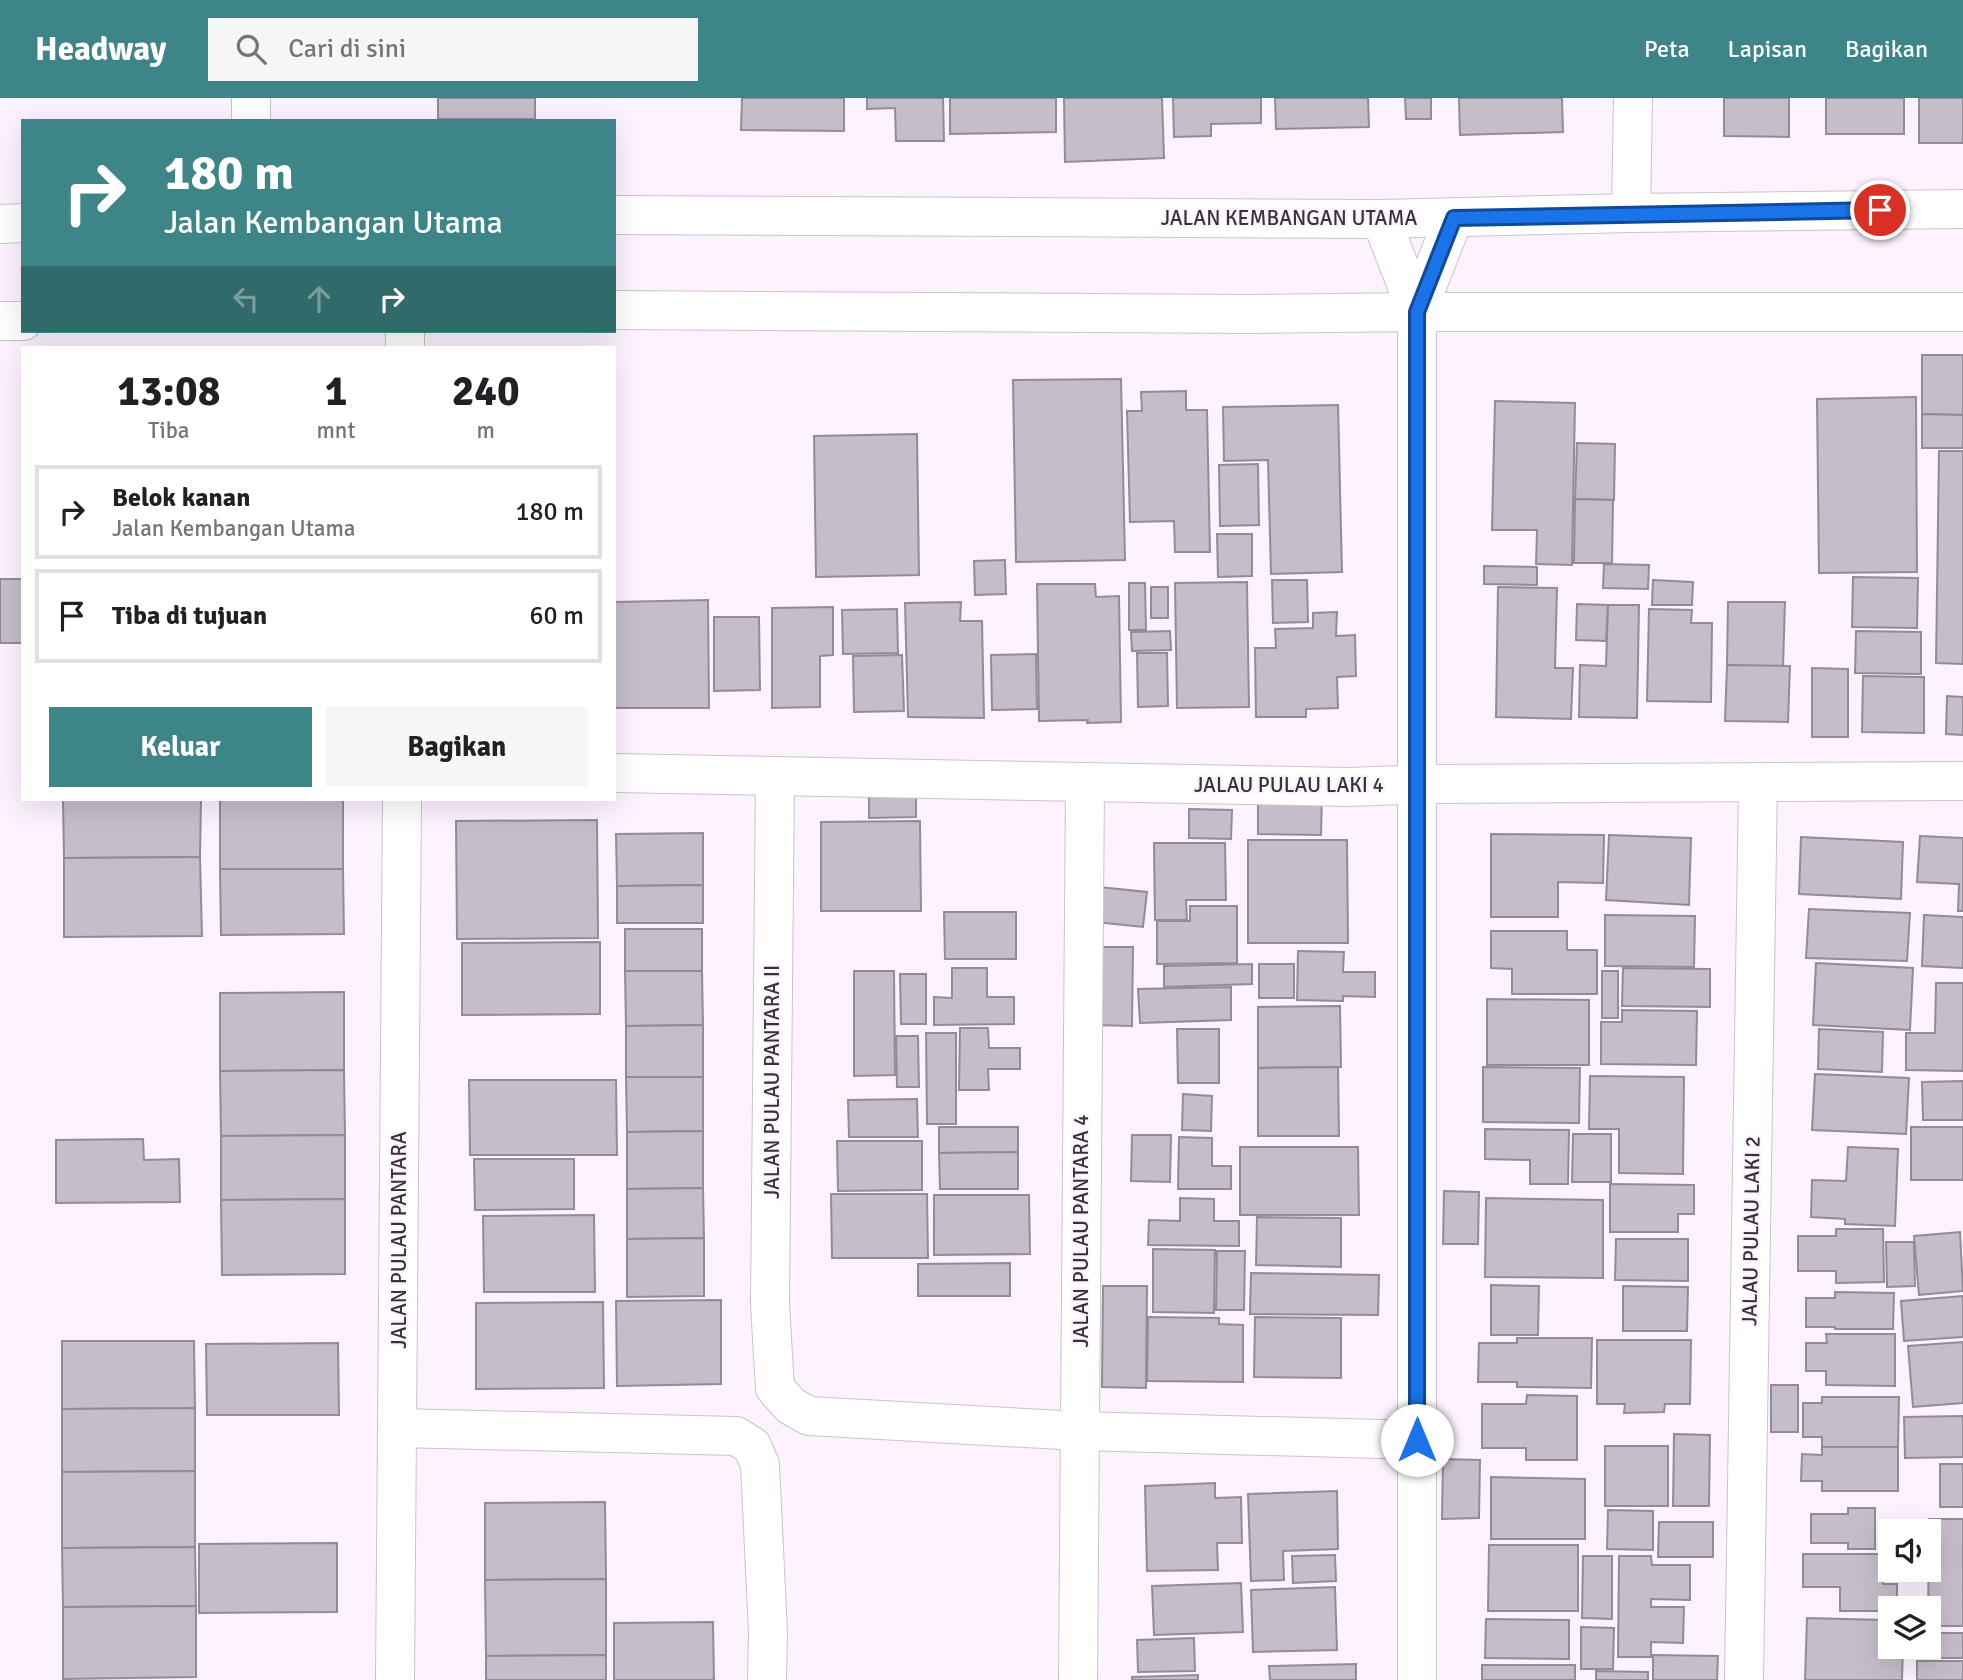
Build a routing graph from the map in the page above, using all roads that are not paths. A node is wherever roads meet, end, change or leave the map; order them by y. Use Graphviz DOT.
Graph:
graph roads {
  1 [pos="251,98"];
  2 [pos="1633,98"];
  3 [pos="251,119"];
  4 [pos="1963,209"];
  5 [pos="1631,213"];
  6 [pos="616,215"];
  7 [pos="1454,218"];
  8 [pos="1381,219"];
  9 [pos="21,223"];
  10 [pos="0,224"];
  11 [pos="616,310"];
  12 [pos="1417,312"];
  13 [pos="1963,312"];
  14 [pos="0,321"];
  15 [pos="21,321"];
  16 [pos="616,774"];
  17 [pos="775,776"];
  18 [pos="1963,781"];
  19 [pos="1085,782"];
  20 [pos="1758,782"];
  21 [pos="1417,784"];
  22 [pos="402,801"];
  23 [pos="397,1428"];
  24 [pos="1079,1431"];
  25 [pos="1417,1440"];
  26 [pos="395,1680"];
  27 [pos="767,1680"];
  28 [pos="1078,1680"];
  29 [pos="1417,1680"];
  30 [pos="1744,1680"];
  1 -- 3 [label="street"];
  2 -- 5 [label="street"];
  4 -- 5 [label="street, JALAN KEMBANGAN UTAMA"];
  5 -- 7 [label="street, JALAN KEMBANGAN UTAMA"];
  6 -- 8 [label="street, JALAN KEMBANGAN UTAMA"];
  7 -- 8 [label="street, JALAN KEMBANGAN UTAMA"];
  7 -- 12 [label="street"];
  8 -- 12 [label="street"];
  9 -- 10 [label="street"];
  11 -- 12 [label="street"];
  12 -- 13 [label="street"];
  12 -- 21 [label="street"];
  14 -- 15 [label="street"];
  16 -- 17 [label="street, JALAU PULAU LAKI 4"];
  17 -- 19 [label="street, JALAU PULAU LAKI 4"];
  17 -- 24 [label="street, JALAN PULAU PANTARA II"];
  18 -- 20 [label="street, JALAU PULAU LAKI 4"];
  19 -- 21 [label="street, JALAU PULAU LAKI 4"];
  19 -- 24 [label="street, JALAN PULAU PANTARA 4"];
  20 -- 21 [label="street, JALAU PULAU LAKI 4"];
  20 -- 30 [label="street, JALAU PULAU LAKI 2"];
  21 -- 25 [label="street"];
  22 -- 23 [label="street, JALAN PULAU PANTARA"];
  23 -- 26 [label="street, JALAN PULAU PANTARA"];
  23 -- 27 [label="street"];
  24 -- 25 [label="street"];
  24 -- 28 [label="street, JALAN PULAU PANTARA 4"];
  25 -- 29 [label="street"];
}
